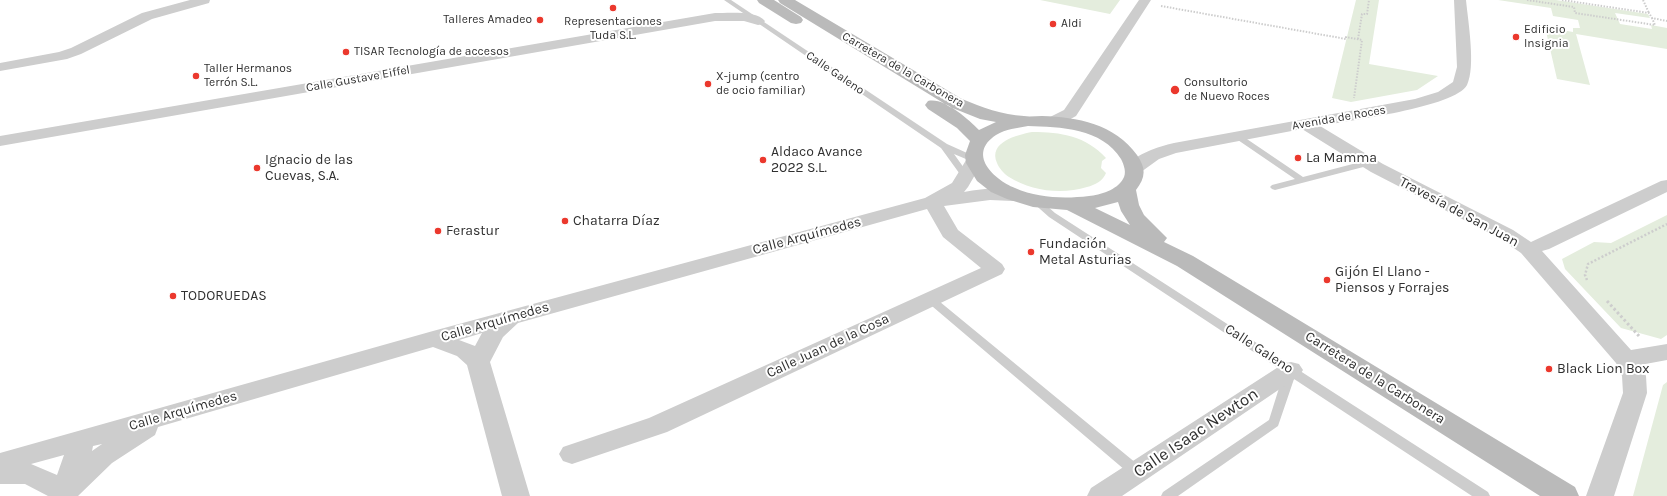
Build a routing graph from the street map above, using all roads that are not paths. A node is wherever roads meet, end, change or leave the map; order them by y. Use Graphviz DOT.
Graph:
graph roads {
  1 [pos="204,0"];
  2 [pos="727,0"];
  3 [pos="764,0"];
  4 [pos="785,0"];
  5 [pos="1145,0"];
  6 [pos="1460,0"];
  7 [pos="715,17"];
  8 [pos="758,21"];
  9 [pos="0,67"];
  10 [pos="1028,121"];
  11 [pos="1054,121"];
  12 [pos="1305,124"];
  13 [pos="1238,136"];
  14 [pos="0,140"];
  15 [pos="979,140"];
  16 [pos="944,146"];
  17 [pos="1368,163"];
  18 [pos="971,165"];
  19 [pos="1135,168"];
  20 [pos="1302,180"];
  21 [pos="1667,185"];
  22 [pos="1275,187"];
  23 [pos="1126,189"];
  24 [pos="1013,195"];
  25 [pos="1036,201"];
  26 [pos="932,202"];
  27 [pos="1073,205"];
  28 [pos="1528,249"];
  29 [pos="1185,261"];
  30 [pos="930,299"];
  31 [pos="511,317"];
  32 [pos="433,339"];
  33 [pos="1661,353"];
  34 [pos="1626,359"];
  35 [pos="478,362"];
  36 [pos="1291,370"];
  37 [pos="164,417"];
  38 [pos="82,441"];
  39 [pos="572,454"];
  40 [pos="0,463"];
  41 [pos="1137,472"];
  42 [pos="0,474"];
  43 [pos="64,494"];
  44 [pos="516,496"];
  45 [pos="1101,496"];
  46 [pos="1168,496"];
  47 [pos="1483,496"];
  48 [pos="1564,496"];
  49 [pos="1600,496"];
  1 -- 9 [label="street"];
  2 -- 7 [label="street"];
  2 -- 8 [label="lane, Calle Galeno"];
  3 -- 15 [label="street, Carretera de la Carbonera"];
  4 -- 10 [label="street, Carretera de la Carbonera"];
  5 -- 11 [label="street"];
  6 -- 12 [label="street, Avenida de Roces"];
  7 -- 8 [label="street, Calle Gustave Eiffel"];
  7 -- 14 [label="street, Calle Gustave Eiffel"];
  8 -- 16 [label="lane, Calle Galeno"];
  10 -- 11 [label="street"];
  10 -- 15 [label="street"];
  11 -- 19 [label="street"];
  12 -- 13 [label="street, Avenida de Roces"];
  12 -- 17 [label="street, Travesía de San Juan"];
  13 -- 19 [label="street, Avenida de Roces"];
  13 -- 20 [label="lane"];
  15 -- 18 [label="street"];
  16 -- 18 [label="lane, Calle Galeno"];
  16 -- 18 [label="lane, Calle Galeno"];
  17 -- 20 [label="lane"];
  17 -- 28 [label="street, Travesía de San Juan"];
  18 -- 24 [label="street"];
  18 -- 26 [label="street, Calle Arquímedes"];
  19 -- 23 [label="street"];
  20 -- 22 [label="lane"];
  21 -- 28 [label="street"];
  23 -- 27 [label="street"];
  23 -- 29 [label="street"];
  24 -- 25 [label="street"];
  24 -- 26 [label="street"];
  25 -- 27 [label="street"];
  25 -- 36 [label="lane, Calle Galeno"];
  26 -- 30 [label="street, Calle Juan de la Cosa"];
  26 -- 31 [label="street, Calle Arquímedes"];
  27 -- 29 [label="street"];
  28 -- 34 [label="street, Travesía de San Juan"];
  29 -- 48 [label="street, Carretera de la Carbonera"];
  30 -- 39 [label="street, Calle Juan de la Cosa"];
  30 -- 41 [label="lane"];
  31 -- 32 [label="street, Calle Arquímedes"];
  31 -- 35 [label="street"];
  32 -- 35 [label="street"];
  32 -- 37 [label="street, Calle Arquímedes"];
  33 -- 34 [label="street"];
  34 -- 49 [label="street, Travesía de San Juan"];
  35 -- 44 [label="street"];
  36 -- 41 [label="street, Calle Isaac Newton"];
  36 -- 46 [label="lane"];
  36 -- 47 [label="lane, Calle Galeno"];
  37 -- 38 [label="street, Calle Arquímedes"];
  37 -- 43 [label="street"];
  38 -- 40 [label="street, Calle Arquímedes"];
  38 -- 43 [label="street"];
  41 -- 45 [label="street, Calle Isaac Newton"];
  42 -- 43 [label="street"];
}
